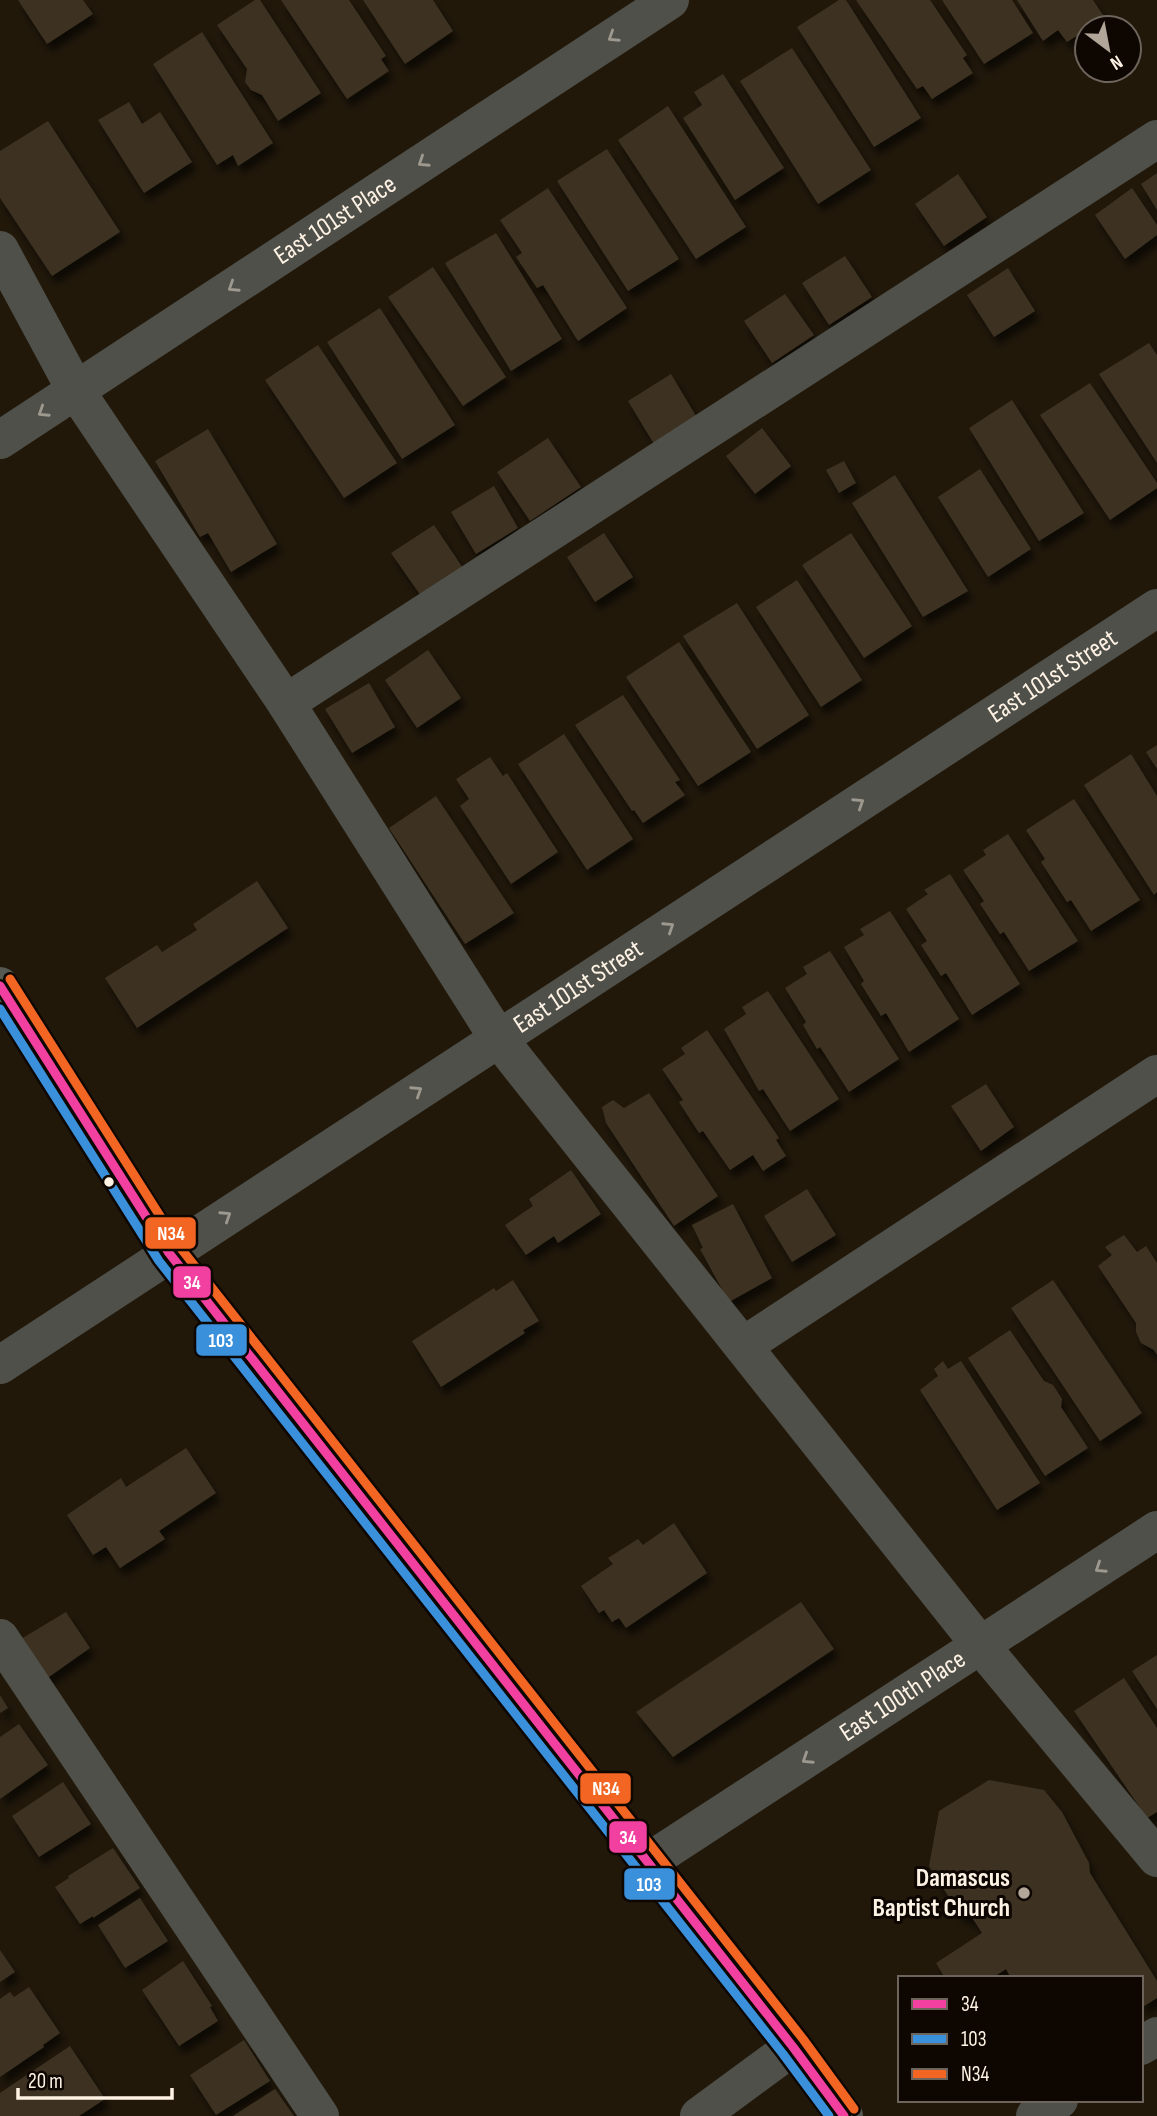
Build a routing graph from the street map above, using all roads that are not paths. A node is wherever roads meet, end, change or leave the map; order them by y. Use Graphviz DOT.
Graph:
graph roads {
  1 [pos="670,0"];
  2 [pos="1157,139"];
  3 [pos="0,250"];
  4 [pos="76,391"];
  5 [pos="0,440"];
  6 [pos="1157,608"];
  7 [pos="286,703"];
  8 [pos="0,986"];
  9 [pos="498,1038"];
  10 [pos="1157,1074"];
  11 [pos="169,1253"];
  12 [pos="743,1346"];
  13 [pos="0,1365"];
  14 [pos="1157,1530"];
  15 [pos="0,1638"];
  16 [pos="981,1646"];
  17 [pos="1157,1858"];
  18 [pos="648,1862"];
  19 [pos="793,2048"];
  20 [pos="1056,2102"];
  21 [pos="320,2116"];
  22 [pos="699,2116"];
  23 [pos="844,2116"];
  24 [pos="1035,2116"];
  1 -- 4 [label="street, East 101st Place, one-way"];
  2 -- 7 [label="street"];
  3 -- 4 [label="street"];
  4 -- 5 [label="street, East 101st Place, one-way"];
  4 -- 7 [label="street"];
  9 -- 6 [label="street, East 101st Street, one-way"];
  7 -- 9 [label="street"];
  8 -- 11 [label="main road"];
  11 -- 9 [label="street, East 101st Street, one-way"];
  9 -- 12 [label="street"];
  10 -- 12 [label="street"];
  11 -- 13 [label="street, East 101st Street"];
  11 -- 18 [label="main road"];
  12 -- 16 [label="street"];
  14 -- 16 [label="street, East 100th Place, one-way"];
  15 -- 21 [label="street"];
  16 -- 17 [label="street"];
  16 -- 18 [label="street, East 100th Place, one-way"];
  18 -- 19 [label="main road"];
  19 -- 22 [label="street"];
  19 -- 23 [label="main road"];
  20 -- 24 [label="street"];
}
